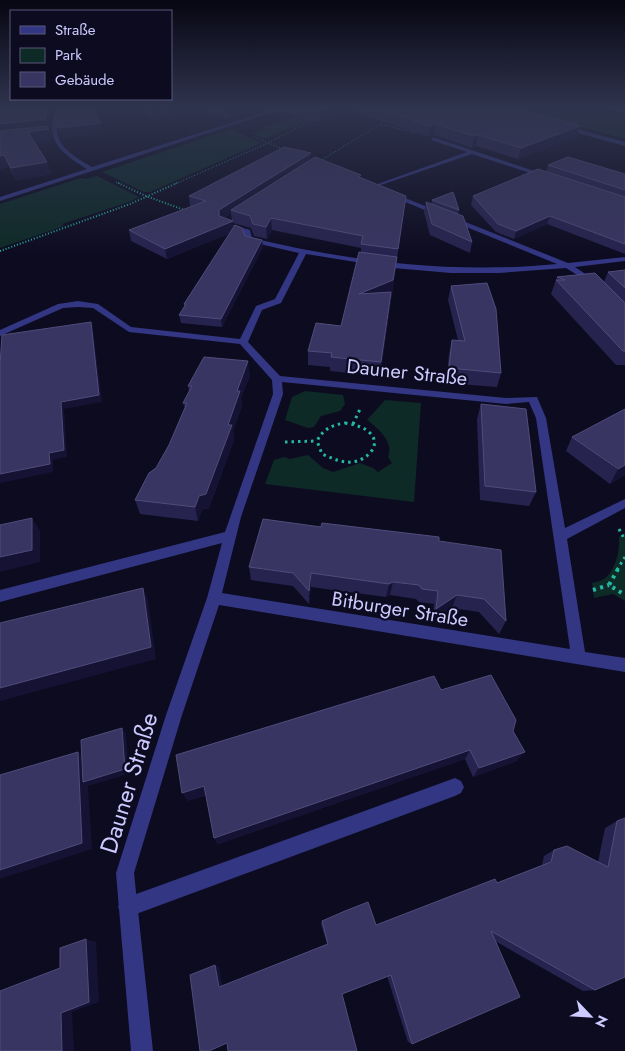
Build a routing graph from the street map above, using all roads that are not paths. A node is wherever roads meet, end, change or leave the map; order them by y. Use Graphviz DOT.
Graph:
graph roads {
  1 [pos="72,157"];
  2 [pos="129,157"];
  3 [pos="458,157"];
  4 [pos="487,157"];
  5 [pos="91,169"];
  6 [pos="553,179"];
  7 [pos="366,184"];
  8 [pos="374,187"];
  9 [pos="0,199"];
  10 [pos="232,218"];
  11 [pos="303,252"];
  12 [pos="625,259"];
  13 [pos="568,266"];
  14 [pos="600,290"];
  15 [pos="0,333"];
  16 [pos="243,342"];
  17 [pos="277,379"];
  18 [pos="625,503"];
  19 [pos="230,536"];
  20 [pos="559,537"];
  21 [pos="0,596"];
  22 [pos="214,598"];
  23 [pos="580,658"];
  24 [pos="625,665"];
  25 [pos="455,787"];
  26 [pos="128,907"];
  27 [pos="142,1051"];
  1 -- 5 [label="street"];
  2 -- 5 [label="street"];
  3 -- 8 [label="street"];
  4 -- 6 [label="street"];
  5 -- 9 [label="street"];
  7 -- 8 [label="street"];
  8 -- 13 [label="street"];
  10 -- 11 [label="street"];
  11 -- 13 [label="street"];
  11 -- 16 [label="street"];
  12 -- 13 [label="street"];
  13 -- 14 [label="street"];
  15 -- 16 [label="street"];
  16 -- 17 [label="street"];
  17 -- 19 [label="street, Dauner Straße"];
  17 -- 20 [label="street, Dauner Straße"];
  18 -- 20 [label="street"];
  19 -- 21 [label="street"];
  19 -- 22 [label="street, Dauner Straße"];
  20 -- 23 [label="street"];
  22 -- 23 [label="street, Bitburger Straße"];
  22 -- 26 [label="street, Dauner Straße"];
  23 -- 24 [label="street, Bitburger Straße"];
  25 -- 26 [label="street"];
  26 -- 27 [label="street, Dauner Straße"];
}
